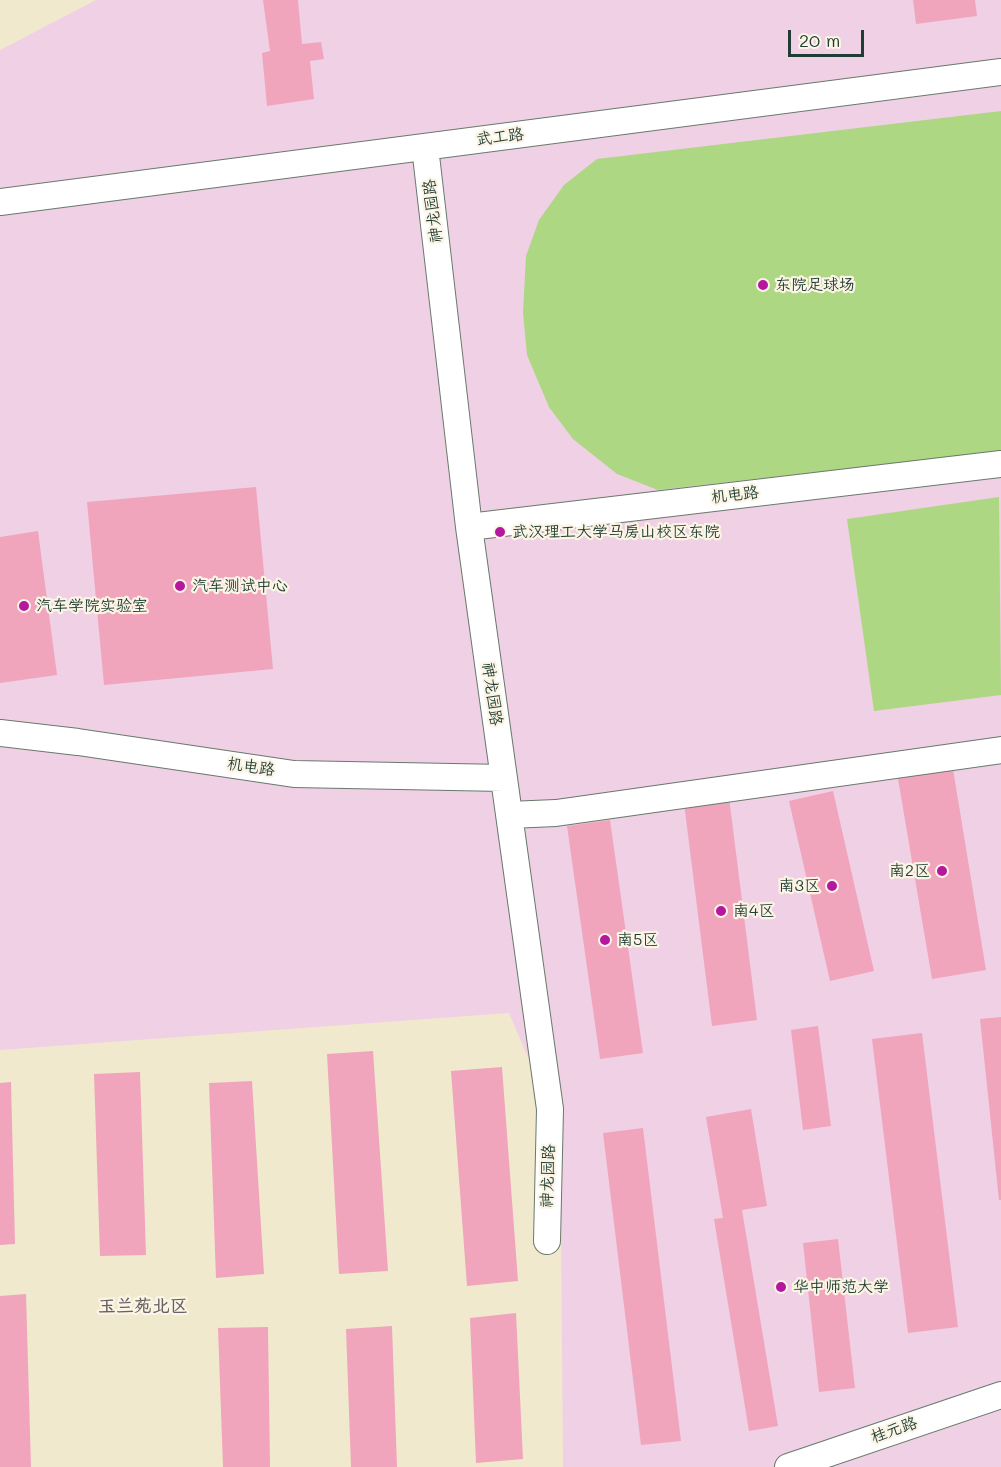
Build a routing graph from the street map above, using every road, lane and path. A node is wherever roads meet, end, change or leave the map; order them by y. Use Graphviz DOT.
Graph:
graph roads {
  1 [pos="1001,72"];
  2 [pos="425,147"];
  3 [pos="0,202"];
  4 [pos="1001,464"];
  5 [pos="470,527"];
  6 [pos="0,733"];
  7 [pos="1001,750"];
  8 [pos="504,778"];
  9 [pos="509,815"];
  10 [pos="546,1241"];
  11 [pos="1001,1395"];
  12 [pos="788,1467"];
  1 -- 2 [label="street, 武工路"];
  2 -- 3 [label="street, 武工路"];
  2 -- 5 [label="street, 神龙园路"];
  4 -- 5 [label="street, 机电路"];
  5 -- 8 [label="street, 神龙园路"];
  6 -- 8 [label="street, 机电路"];
  7 -- 9 [label="street"];
  8 -- 9 [label="street, 神龙园路"];
  9 -- 10 [label="street, 神龙园路"];
  11 -- 12 [label="street, 桂元路"];
}
